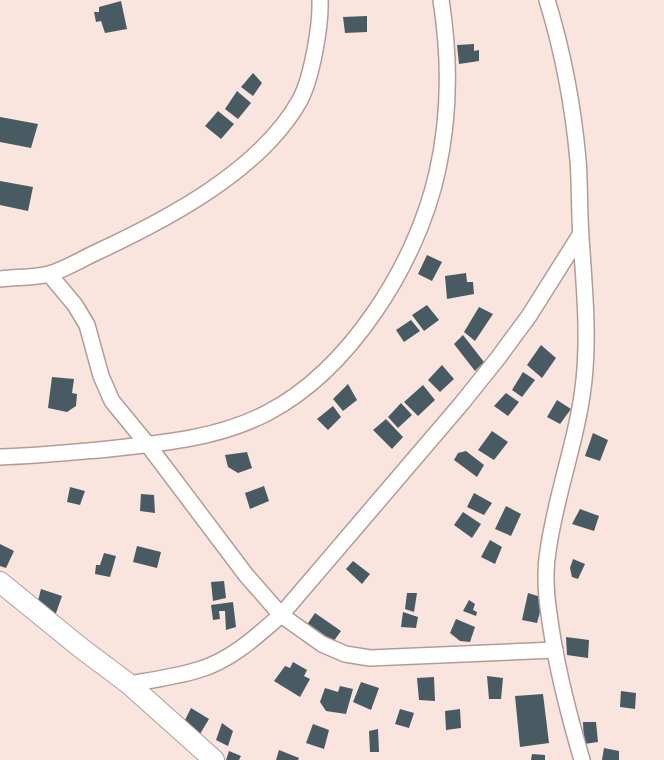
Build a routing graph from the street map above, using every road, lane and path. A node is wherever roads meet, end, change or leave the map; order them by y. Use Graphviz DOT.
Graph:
graph roads {
  1 [pos="320,0"];
  2 [pos="440,0"];
  3 [pos="548,0"];
  4 [pos="580,235"];
  5 [pos="49,274"];
  6 [pos="0,279"];
  7 [pos="148,445"];
  8 [pos="0,457"];
  9 [pos="0,582"];
  10 [pos="281,614"];
  11 [pos="554,650"];
  12 [pos="129,684"];
  13 [pos="214,760"];
  14 [pos="582,760"];
  1 -- 5 [label="street"];
  2 -- 7 [label="street"];
  3 -- 4 [label="street"];
  4 -- 10 [label="street"];
  4 -- 11 [label="street"];
  5 -- 6 [label="street"];
  5 -- 7 [label="street"];
  7 -- 8 [label="street"];
  7 -- 10 [label="street"];
  9 -- 12 [label="street"];
  10 -- 11 [label="street"];
  10 -- 12 [label="street"];
  11 -- 14 [label="street"];
  12 -- 13 [label="street"];
}
